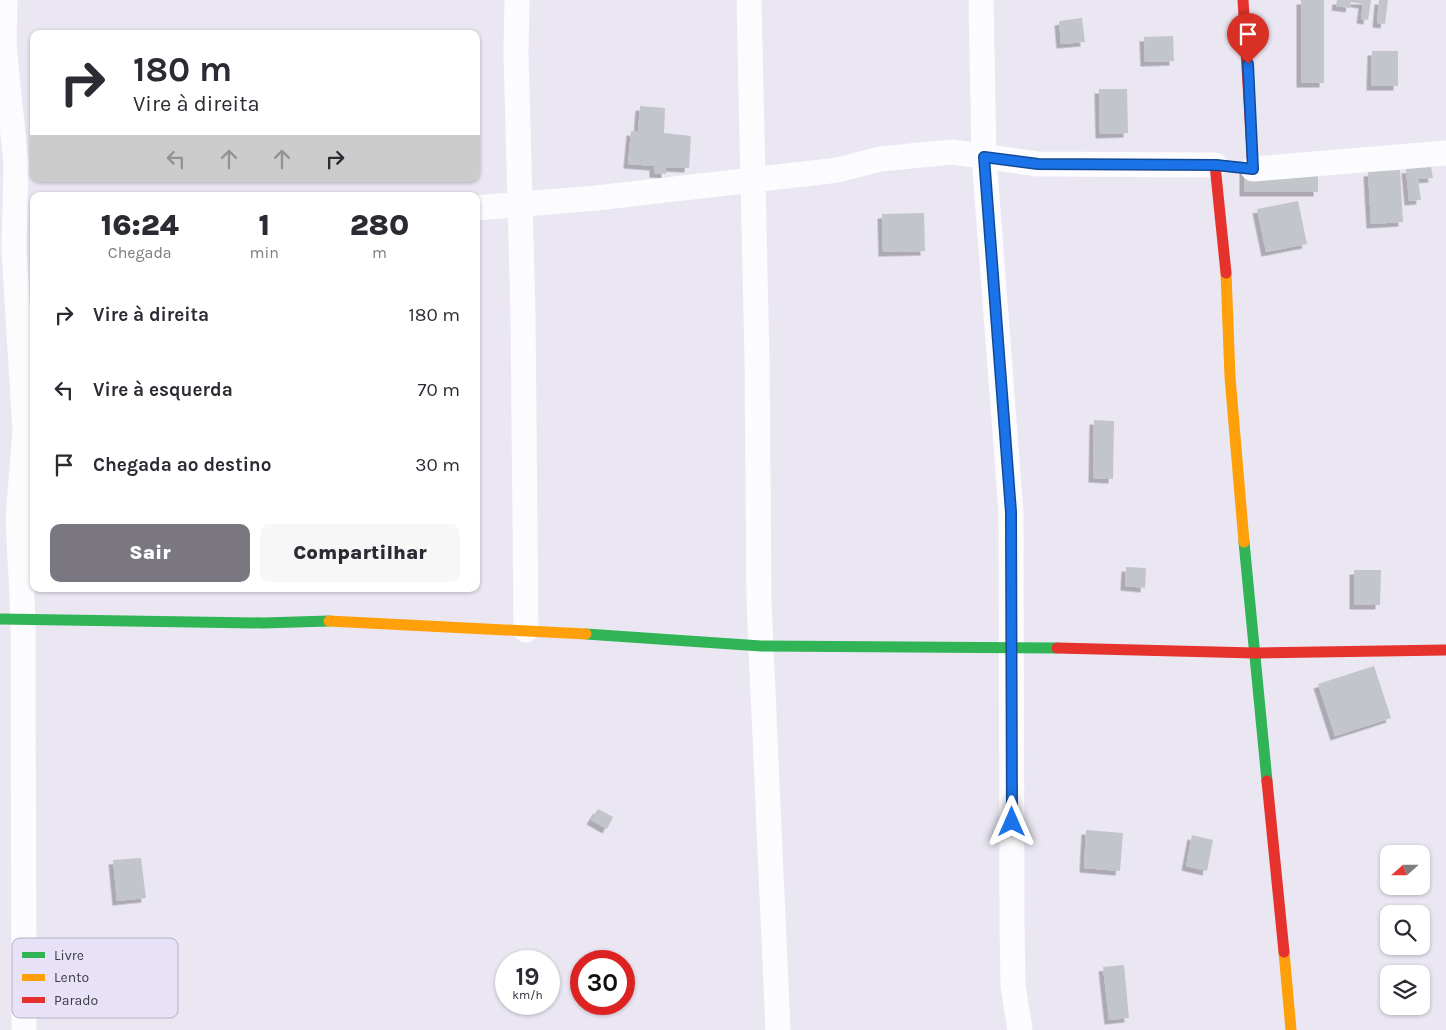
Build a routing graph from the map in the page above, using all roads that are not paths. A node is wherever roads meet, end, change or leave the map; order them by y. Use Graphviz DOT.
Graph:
graph roads {
  1 [pos="5,0"];
  2 [pos="517,0"];
  3 [pos="749,0"];
  4 [pos="981,0"];
  5 [pos="1243,0"];
  6 [pos="1446,153"];
  7 [pos="984,157"];
  8 [pos="1216,165"];
  9 [pos="1253,169"];
  10 [pos="753,180"];
  11 [pos="518,205"];
  12 [pos="480,208"];
  13 [pos="16,251"];
  14 [pos="12,618"];
  15 [pos="526,630"];
  16 [pos="761,646"];
  17 [pos="1013,647"];
  18 [pos="1446,650"];
  19 [pos="1255,653"];
  20 [pos="21,938"];
  21 [pos="778,1030"];
  22 [pos="1020,1030"];
  23 [pos="1291,1030"];
  1 -- 13 [label="street"];
  2 -- 11 [label="street"];
  3 -- 10 [label="street"];
  4 -- 7 [label="street"];
  5 -- 9 [label="street"];
  6 -- 9 [label="street"];
  7 -- 8 [label="street"];
  7 -- 10 [label="street"];
  7 -- 17 [label="street"];
  8 -- 9 [label="street"];
  8 -- 19 [label="street"];
  10 -- 11 [label="street"];
  10 -- 16 [label="street"];
  11 -- 12 [label="street"];
  11 -- 15 [label="street"];
  13 -- 14 [label="street"];
  14 -- 15 [label="street"];
  14 -- 20 [label="street"];
  15 -- 16 [label="street"];
  16 -- 17 [label="street"];
  16 -- 21 [label="street"];
  17 -- 19 [label="street"];
  17 -- 22 [label="street"];
  18 -- 19 [label="street"];
  19 -- 23 [label="street"];
}
